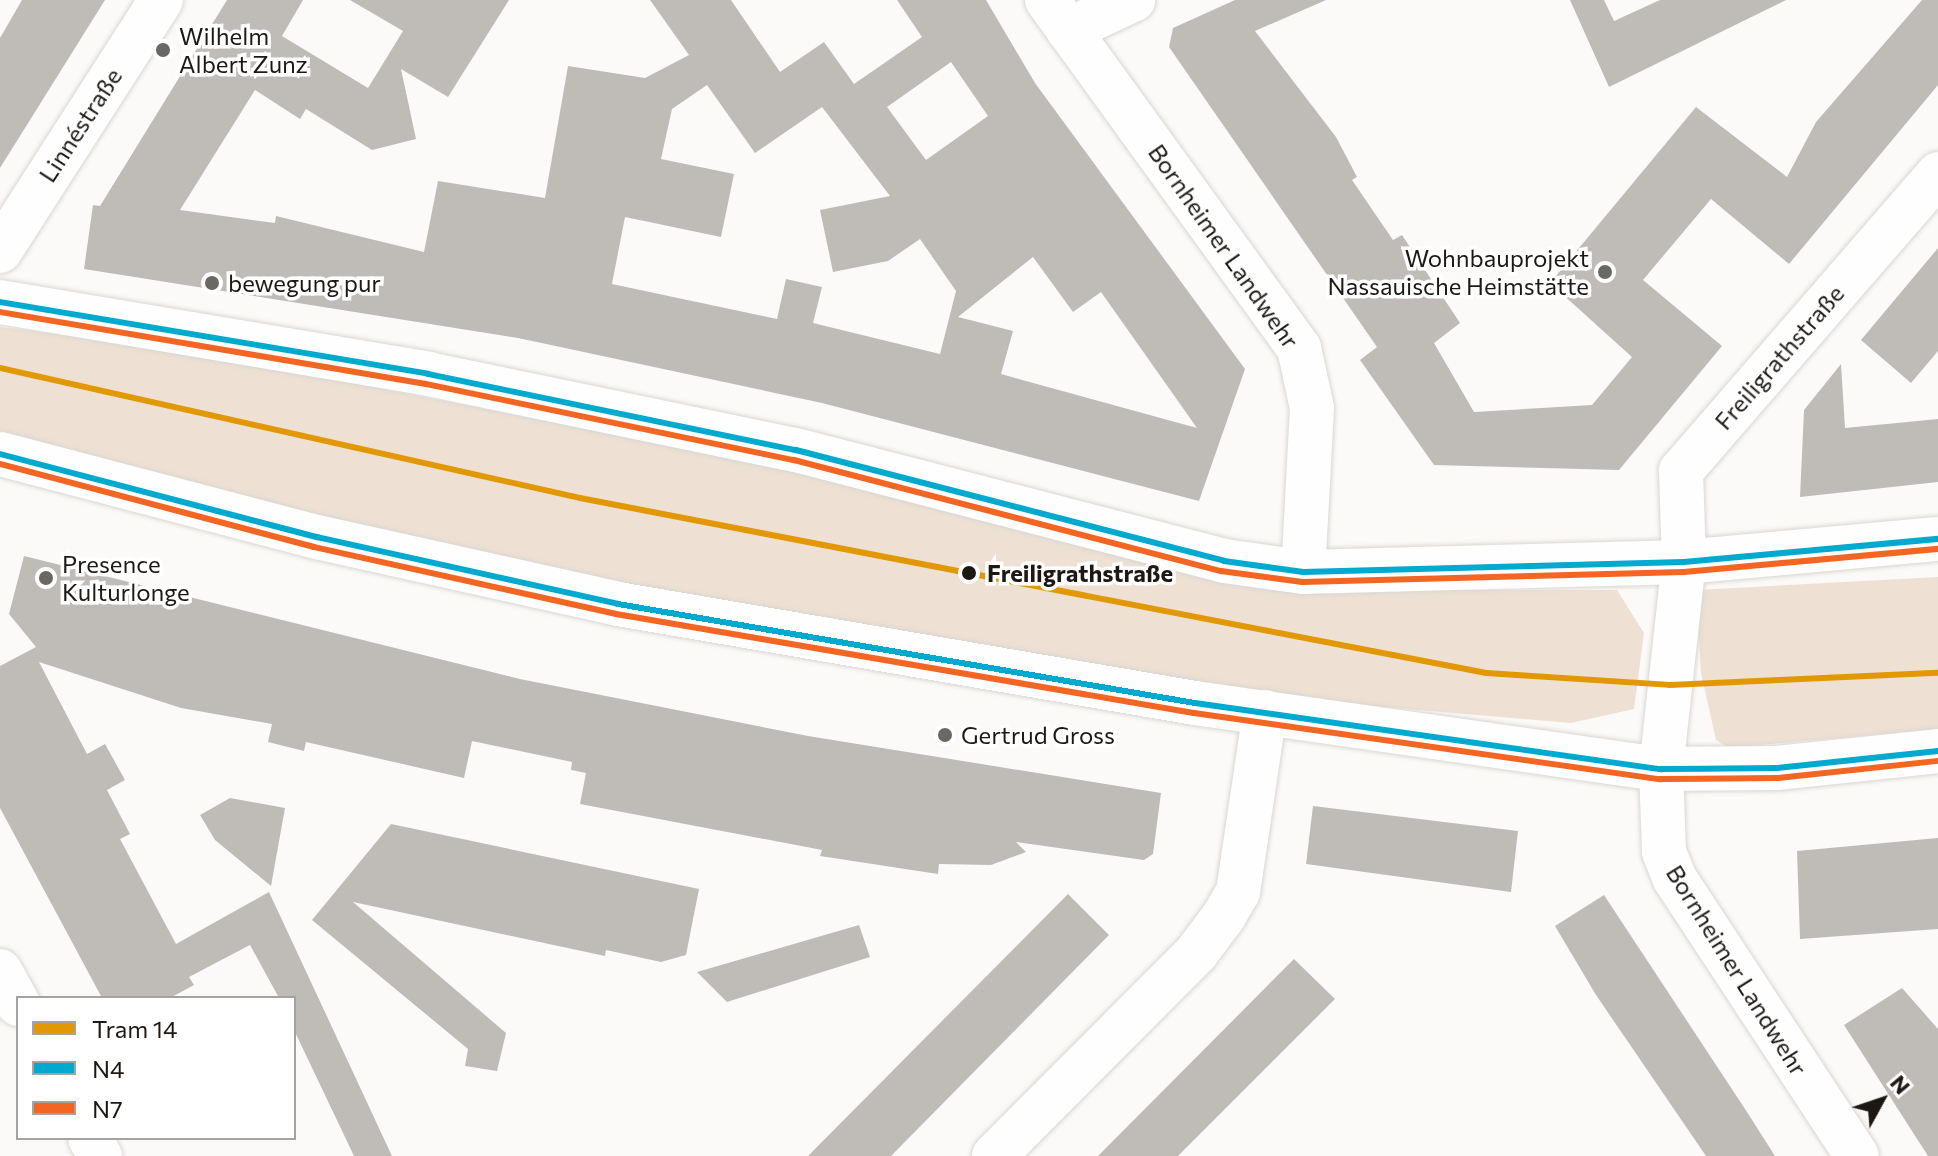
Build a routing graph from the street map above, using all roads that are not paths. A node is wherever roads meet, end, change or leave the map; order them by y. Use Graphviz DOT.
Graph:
graph roads {
  1 [pos="161,0"];
  2 [pos="1133,0"];
  3 [pos="1058,15"];
  4 [pos="1938,174"];
  5 [pos="0,251"];
  6 [pos="0,302"];
  7 [pos="0,454"];
  8 [pos="1938,539"];
  9 [pos="1684,562"];
  10 [pos="1303,572"];
  11 [pos="1265,712"];
  12 [pos="1938,751"];
  13 [pos="1661,769"];
  14 [pos="0,971"];
  15 [pos="16,1000"];
  16 [pos="994,1156"];
  17 [pos="1857,1156"];
  1 -- 5 [label="main road, Linnéstraße"];
  2 -- 3 [label="main road"];
  3 -- 10 [label="main road, Bornheimer Landwehr"];
  4 -- 9 [label="main road, Freiligrathstraße"];
  6 -- 10 [label="main road"];
  7 -- 11 [label="main road"];
  8 -- 9 [label="main road"];
  9 -- 10 [label="main road"];
  9 -- 13 [label="main road, Freiligrathstraße"];
  11 -- 13 [label="main road"];
  11 -- 16 [label="main road"];
  12 -- 13 [label="main road"];
  13 -- 17 [label="main road, Bornheimer Landwehr"];
  14 -- 15 [label="main road"];
}
